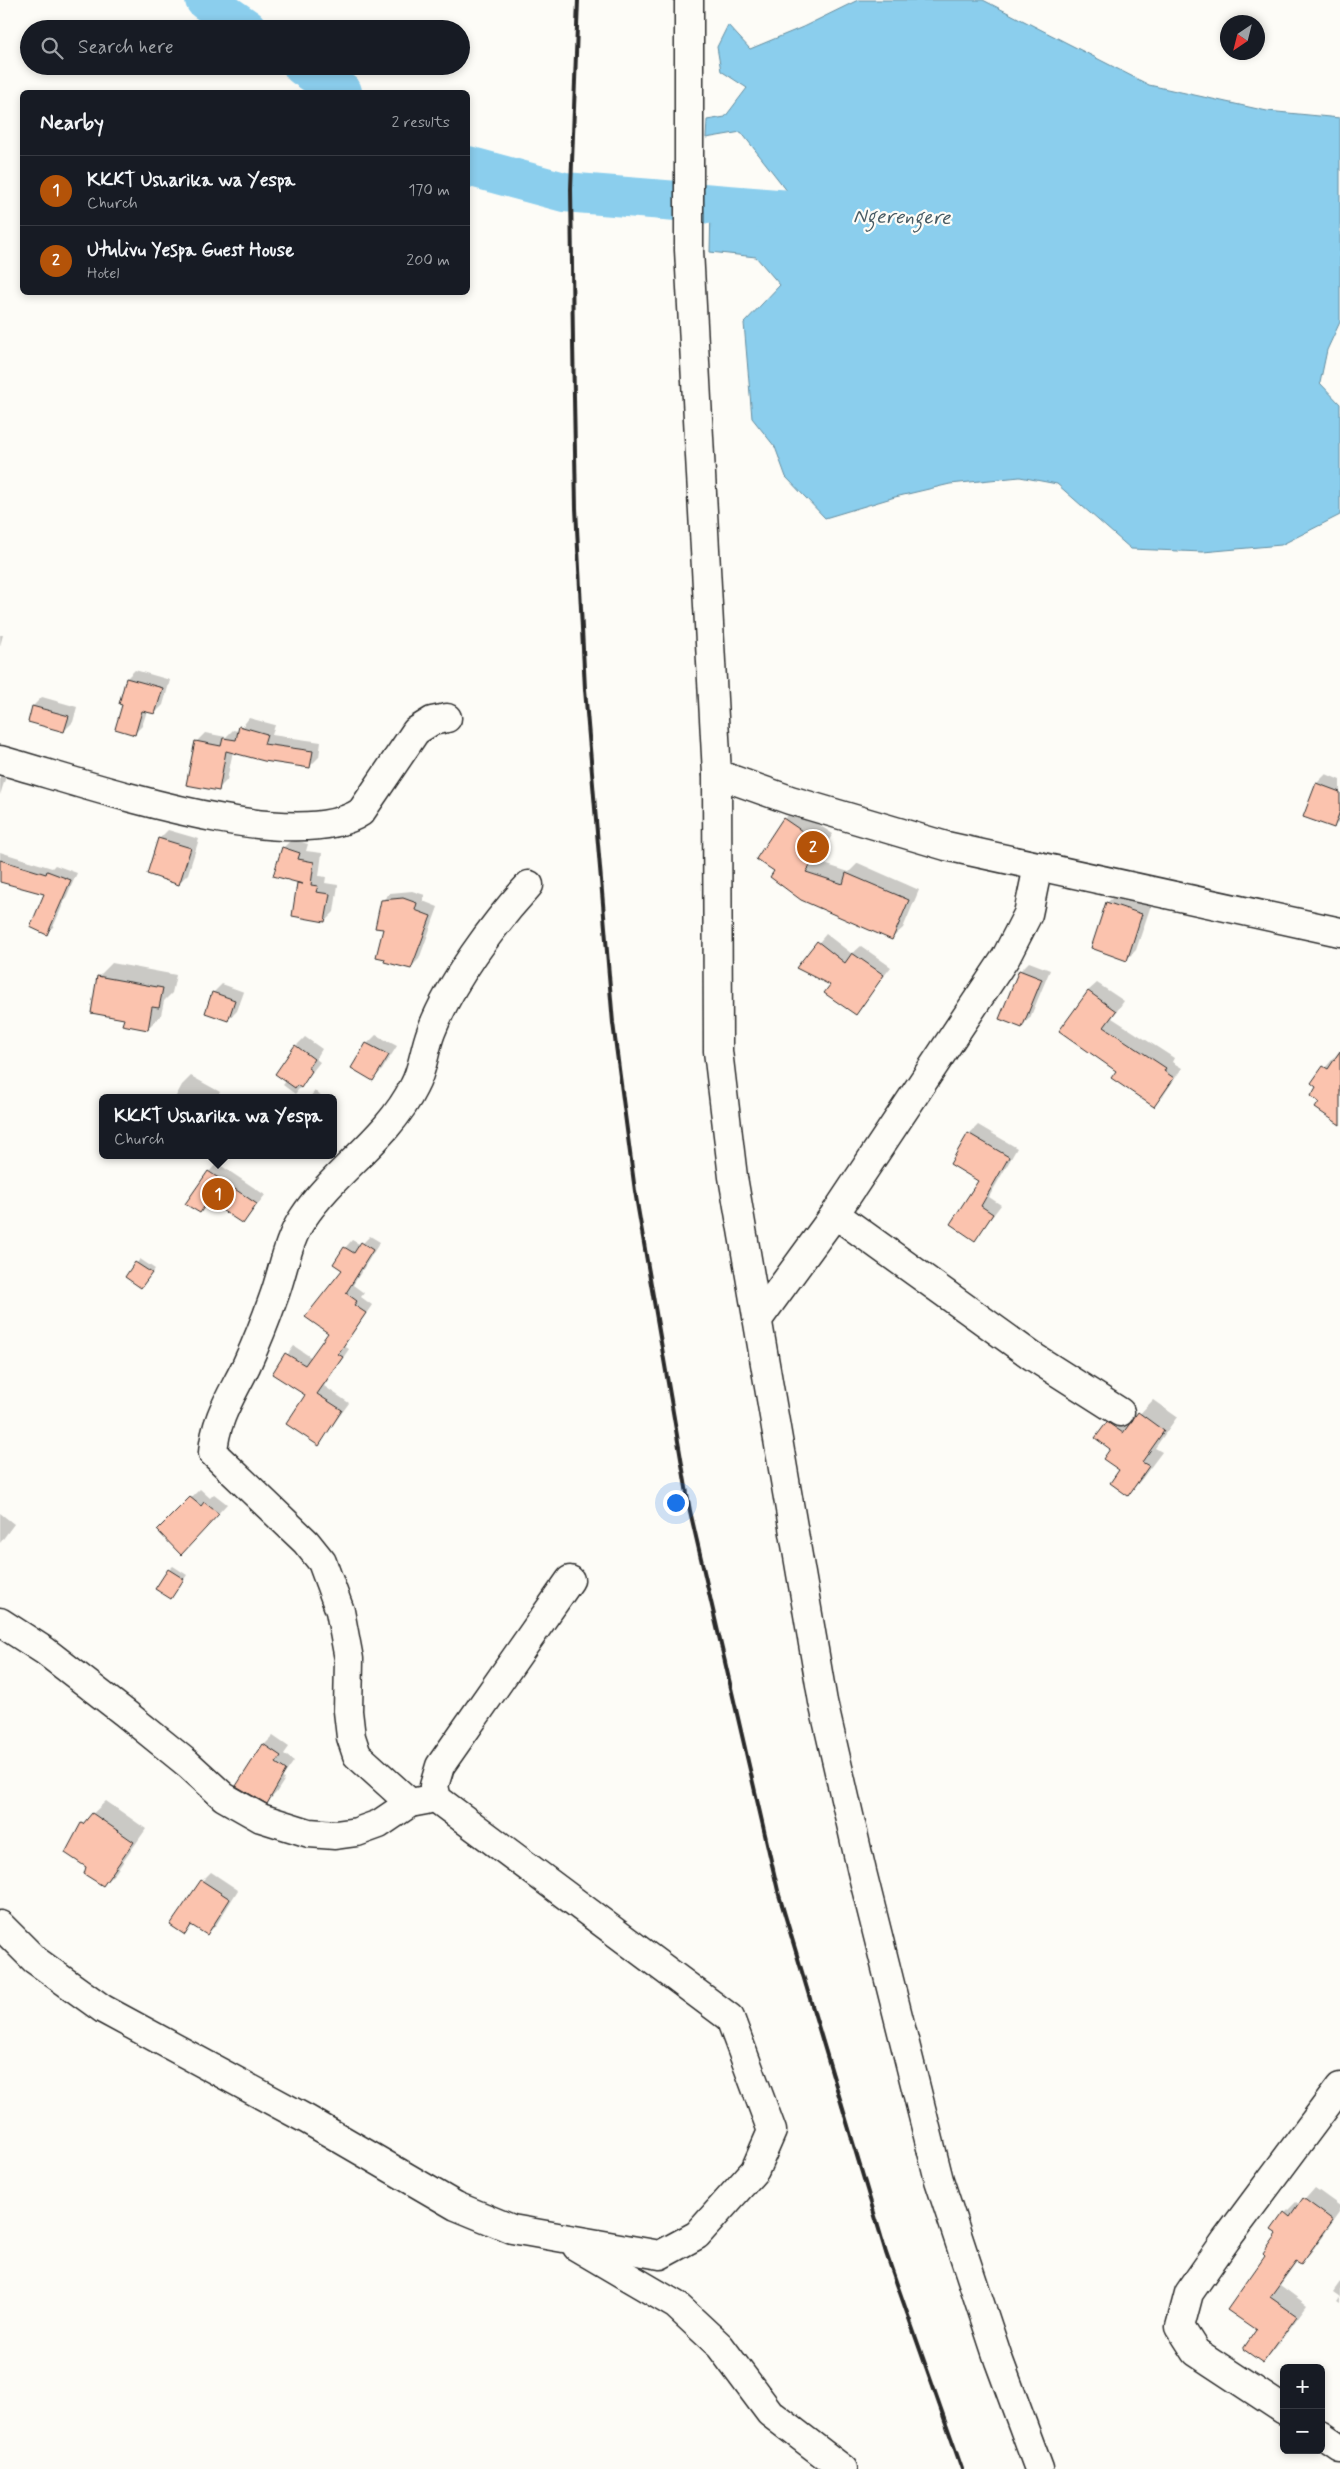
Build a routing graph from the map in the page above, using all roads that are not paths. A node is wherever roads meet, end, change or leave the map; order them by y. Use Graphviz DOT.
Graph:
graph roads {
  1 [pos="689,0"];
  2 [pos="447,718"];
  3 [pos="0,760"];
  4 [pos="716,774"];
  5 [pos="1038,866"];
  6 [pos="529,886"];
  7 [pos="1340,932"];
  8 [pos="835,1214"];
  9 [pos="759,1318"];
  10 [pos="1120,1412"];
  11 [pos="570,1580"];
  12 [pos="0,1622"];
  13 [pos="437,1799"];
  14 [pos="410,1803"];
  15 [pos="0,1926"];
  16 [pos="1340,2087"];
  17 [pos="563,2238"];
  18 [pos="1282,2409"];
  19 [pos="1325,2438"];
  20 [pos="1340,2448"];
  21 [pos="842,2469"];
  22 [pos="1039,2469"];
  1 -- 4 [label="street"];
  2 -- 3 [label="street"];
  4 -- 5 [label="street"];
  4 -- 9 [label="street"];
  5 -- 7 [label="street"];
  5 -- 8 [label="street"];
  6 -- 14 [label="street"];
  8 -- 9 [label="street"];
  8 -- 10 [label="street"];
  9 -- 22 [label="street"];
  11 -- 13 [label="street"];
  12 -- 14 [label="street"];
  13 -- 14 [label="street"];
  13 -- 17 [label="street"];
  15 -- 17 [label="street"];
  16 -- 18 [label="street"];
  17 -- 21 [label="street"];
  19 -- 20 [label="street"];
}
